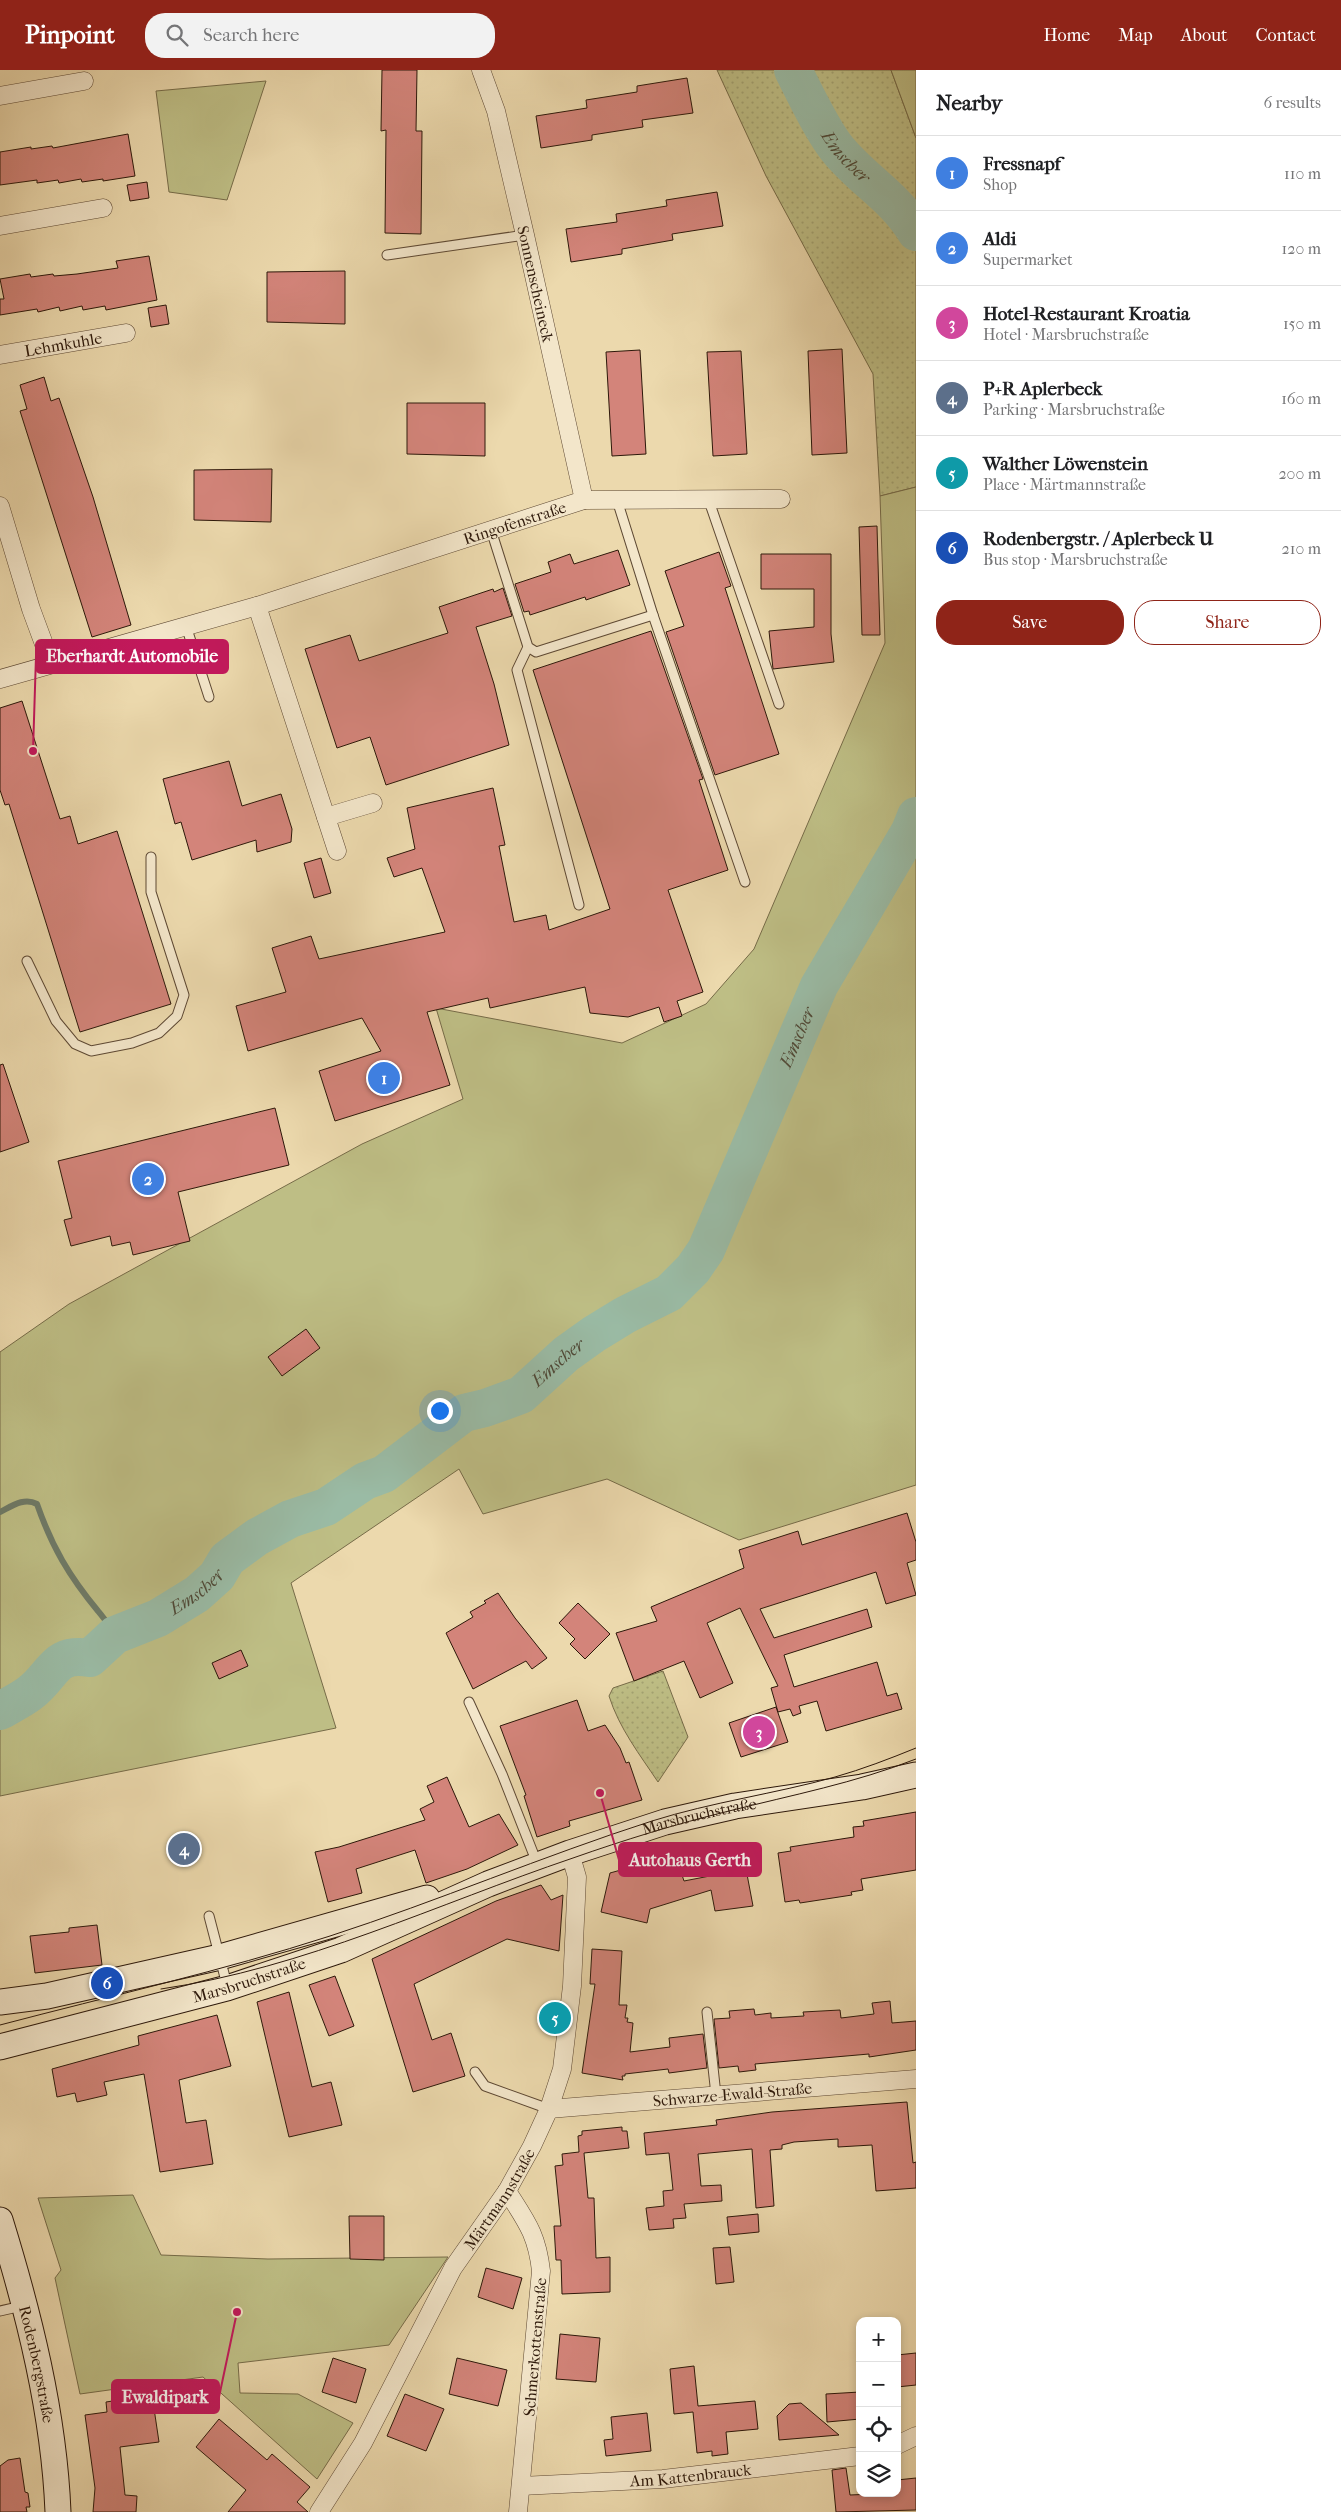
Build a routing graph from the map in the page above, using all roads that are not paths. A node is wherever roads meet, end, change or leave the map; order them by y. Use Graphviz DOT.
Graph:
graph roads {
  1 [pos="481,70"];
  2 [pos="84,81"];
  3 [pos="0,96"];
  4 [pos="103,208"];
  5 [pos="0,226"];
  6 [pos="525,235"];
  7 [pos="387,255"];
  8 [pos="126,333"];
  9 [pos="0,355"];
  10 [pos="781,499"];
  11 [pos="584,500"];
  12 [pos="617,500"];
  13 [pos="709,501"];
  14 [pos="0,506"];
  15 [pos="491,530"];
  16 [pos="257,606"];
  17 [pos="653,615"];
  18 [pos="186,626"];
  19 [pos="528,647"];
  20 [pos="51,663"];
  21 [pos="0,679"];
  22 [pos="209,697"];
  23 [pos="779,704"];
  24 [pos="373,803"];
  25 [pos="326,817"];
  26 [pos="337,851"];
  27 [pos="151,857"];
  28 [pos="746,882"];
  29 [pos="579,905"];
  30 [pos="27,961"];
  31 [pos="469,1702"];
  32 [pos="916,1775"];
  33 [pos="570,1853"];
  34 [pos="538,1865"];
  35 [pos="488,1884"];
  36 [pos="208,1916"];
  37 [pos="220,1957"];
  38 [pos="228,1988"];
  39 [pos="0,2002"];
  40 [pos="707,2012"];
  41 [pos="0,2047"];
  42 [pos="475,2072"];
  43 [pos="916,2079"];
  44 [pos="716,2095"];
  45 [pos="550,2109"];
  46 [pos="507,2191"];
  47 [pos="0,2220"];
  48 [pos="25,2306"];
  49 [pos="0,2311"];
  50 [pos="916,2436"];
  51 [pos="901,2443"];
  52 [pos="856,2456"];
  53 [pos="521,2486"];
  54 [pos="58,2512"];
  55 [pos="319,2512"];
  56 [pos="518,2512"];
  1 -- 6 [label="street, Sonnenscheineck"];
  2 -- 3 [label="street"];
  4 -- 5 [label="street"];
  6 -- 7 [label="lane"];
  6 -- 11 [label="street, Sonnenscheineck"];
  8 -- 9 [label="street, Lehmkuhle"];
  10 -- 13 [label="street, Ringofenstraße"];
  11 -- 12 [label="street, Ringofenstraße"];
  11 -- 15 [label="street, Ringofenstraße"];
  12 -- 13 [label="street, Ringofenstraße"];
  12 -- 17 [label="lane"];
  13 -- 23 [label="lane"];
  14 -- 20 [label="street"];
  15 -- 16 [label="street, Ringofenstraße"];
  15 -- 19 [label="lane"];
  16 -- 18 [label="street, Ringofenstraße"];
  16 -- 25 [label="street"];
  17 -- 19 [label="lane"];
  17 -- 28 [label="lane"];
  18 -- 20 [label="street, Ringofenstraße"];
  18 -- 22 [label="lane"];
  19 -- 29 [label="lane"];
  20 -- 21 [label="street, Ringofenstraße"];
  24 -- 25 [label="street"];
  25 -- 26 [label="street"];
  27 -- 30 [label="lane"];
  31 -- 34 [label="lane"];
  32 -- 33 [label="street, Marsbruchstraße"];
  33 -- 34 [label="street, Marsbruchstraße"];
  33 -- 45 [label="street, Märtmannstraße"];
  34 -- 35 [label="street, Marsbruchstraße"];
  35 -- 37 [label="street, Marsbruchstraße"];
  35 -- 38 [label="street, Marsbruchstraße"];
  36 -- 37 [label="lane"];
  37 -- 38 [label="lane"];
  37 -- 39 [label="street, Marsbruchstraße"];
  38 -- 41 [label="street, Marsbruchstraße"];
  40 -- 44 [label="lane"];
  42 -- 45 [label="lane"];
  43 -- 44 [label="street, Schwarze-Ewald-Straße"];
  44 -- 45 [label="street, Schwarze-Ewald-Straße"];
  45 -- 46 [label="street, Märtmannstraße"];
  46 -- 53 [label="street, Schmerkottenstraße"];
  46 -- 55 [label="street, Märtmannstraße"];
  47 -- 48 [label="street, Rodenbergstraße"];
  48 -- 49 [label="lane"];
  48 -- 54 [label="street, Rodenbergstraße"];
  50 -- 51 [label="street"];
  52 -- 53 [label="street, Am Kattenbrauck"];
  53 -- 56 [label="street, Schmerkottenstraße"];
}
